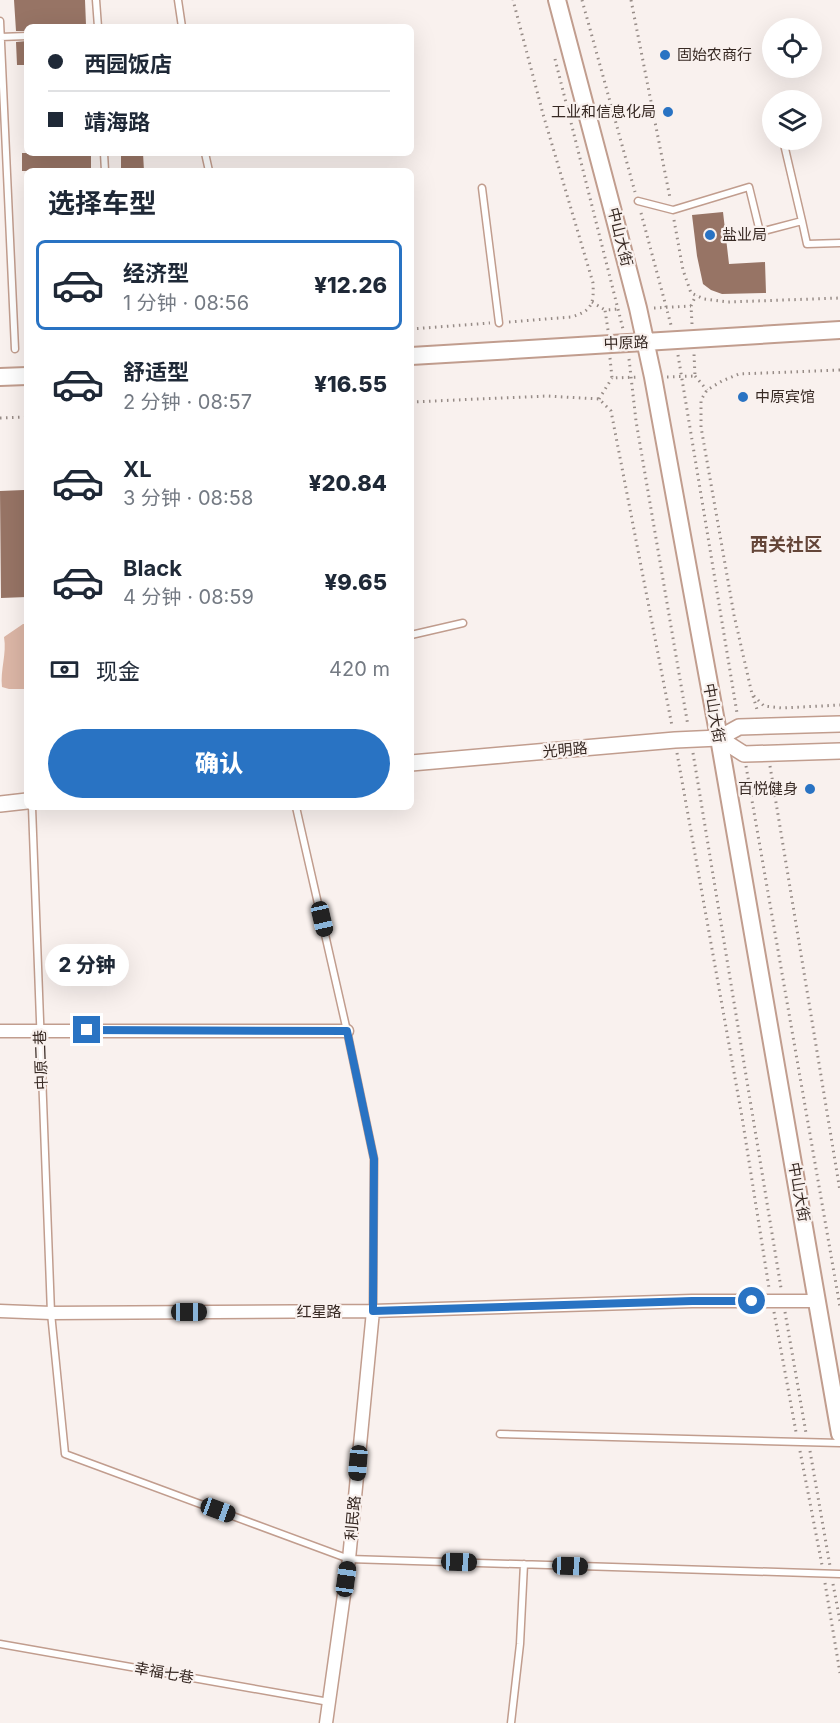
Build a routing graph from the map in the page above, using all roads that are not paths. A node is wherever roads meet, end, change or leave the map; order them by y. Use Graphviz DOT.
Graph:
graph roads {
  1 [pos="96,0"];
  2 [pos="178,0"];
  3 [pos="557,0"];
  4 [pos="0,21"];
  5 [pos="98,24"];
  6 [pos="182,24"];
  7 [pos="24,36"];
  8 [pos="0,37"];
  9 [pos="785,150"];
  10 [pos="482,188"];
  11 [pos="638,201"];
  12 [pos="802,221"];
  13 [pos="840,243"];
  14 [pos="499,322"];
  15 [pos="840,330"];
  16 [pos="645,342"];
  17 [pos="15,349"];
  18 [pos="414,356"];
  19 [pos="24,375"];
  20 [pos="0,377"];
  21 [pos="463,623"];
  22 [pos="414,634"];
  23 [pos="840,724"];
  24 [pos="718,738"];
  25 [pos="840,751"];
  26 [pos="414,763"];
  27 [pos="24,801"];
  28 [pos="0,804"];
  29 [pos="32,810"];
  30 [pos="297,810"];
  31 [pos="40,1030"];
  32 [pos="0,1031"];
  33 [pos="347,1031"];
  34 [pos="818,1301"];
  35 [pos="0,1311"];
  36 [pos="373,1311"];
  37 [pos="51,1313"];
  38 [pos="500,1434"];
  39 [pos="840,1434"];
  40 [pos="840,1443"];
  41 [pos="349,1559"];
  42 [pos="524,1564"];
  43 [pos="840,1574"];
  44 [pos="0,1644"];
  45 [pos="329,1702"];
  46 [pos="326,1723"];
  47 [pos="511,1723"];
  1 -- 5 [label="lane"];
  2 -- 6 [label="lane"];
  3 -- 16 [label="main road, 中山大街"];
  4 -- 8 [label="lane"];
  7 -- 8 [label="lane"];
  8 -- 17 [label="lane"];
  9 -- 12 [label="lane"];
  10 -- 14 [label="lane"];
  11 -- 12 [label="lane"];
  12 -- 13 [label="lane"];
  15 -- 16 [label="main road, 中原路"];
  16 -- 18 [label="main road, 中原路"];
  16 -- 24 [label="main road, 中山大街"];
  19 -- 20 [label="main road"];
  21 -- 22 [label="lane"];
  23 -- 24 [label="street, 光明路"];
  24 -- 25 [label="street"];
  24 -- 26 [label="street, 光明路"];
  24 -- 34 [label="main road, 中山大街"];
  27 -- 28 [label="street"];
  29 -- 31 [label="lane, 中原二巷"];
  30 -- 33 [label="lane"];
  31 -- 32 [label="street"];
  31 -- 33 [label="street"];
  31 -- 37 [label="lane, 中原二巷"];
  33 -- 36 [label="lane"];
  34 -- 36 [label="street, 红星路"];
  34 -- 39 [label="main road, 中山大街"];
  35 -- 37 [label="street, 红星路"];
  36 -- 37 [label="street, 红星路"];
  36 -- 41 [label="street, 利民路"];
  37 -- 41 [label="lane, 中原二巷"];
  38 -- 40 [label="lane"];
  41 -- 42 [label="lane"];
  41 -- 45 [label="street, 利民路"];
  42 -- 43 [label="lane"];
  42 -- 47 [label="lane"];
  44 -- 45 [label="lane, 幸福七巷"];
  45 -- 46 [label="street, 利民路"];
}
